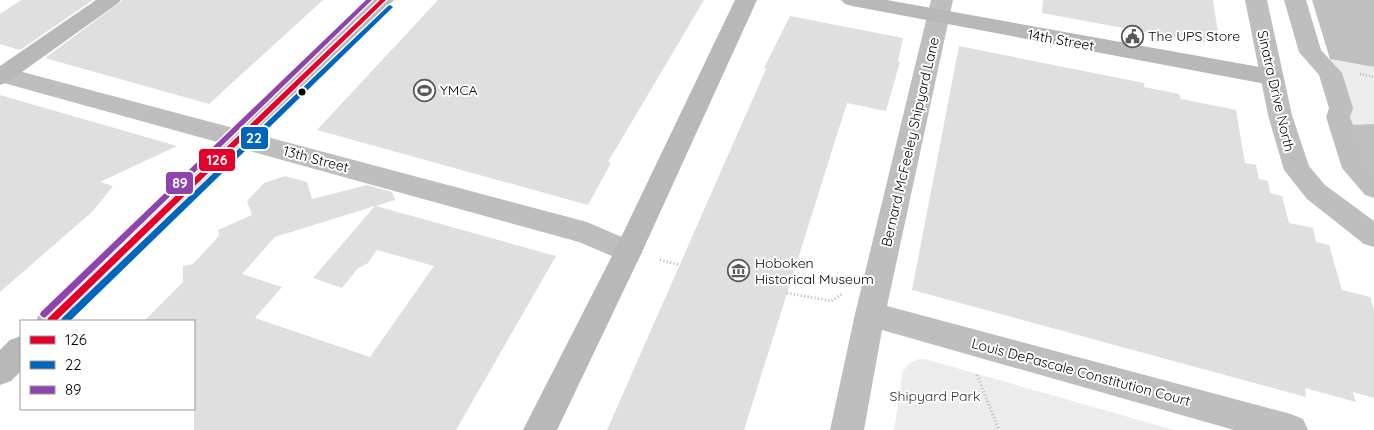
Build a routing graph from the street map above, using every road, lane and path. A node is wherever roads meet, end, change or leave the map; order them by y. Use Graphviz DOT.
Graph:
graph roads {
  1 [pos="110,0"];
  2 [pos="383,0"];
  3 [pos="746,0"];
  4 [pos="852,0"];
  5 [pos="1256,0"];
  6 [pos="1295,0"];
  7 [pos="940,8"];
  8 [pos="1,75"];
  9 [pos="1271,78"];
  10 [pos="238,138"];
  11 [pos="1374,188"];
  12 [pos="1374,236"];
  13 [pos="628,252"];
  14 [pos="660,260"];
  15 [pos="680,266"];
  16 [pos="846,291"];
  17 [pos="787,293"];
  18 [pos="870,314"];
  19 [pos="52,320"];
  20 [pos="20,351"];
  21 [pos="975,369"];
  22 [pos="0,371"];
  23 [pos="540,430"];
  24 [pos="847,430"];
  25 [pos="999,430"];
  26 [pos="1292,430"];
  1 -- 8 [label="street"];
  2 -- 10 [label="street"];
  3 -- 13 [label="street"];
  4 -- 7 [label="street, 14th Street"];
  5 -- 9 [label="street, Sinatra Drive North"];
  6 -- 11 [label="street"];
  7 -- 9 [label="street, 14th Street"];
  7 -- 18 [label="street, Bernard McFeeley Shipyard Lane"];
  8 -- 10 [label="street, 13th Street"];
  9 -- 12 [label="street, Sinatra Drive North"];
  10 -- 13 [label="street, 13th Street"];
  10 -- 19 [label="street"];
  13 -- 23 [label="street"];
  14 -- 15 [label="path"];
  16 -- 17 [label="path"];
  18 -- 24 [label="street, Bernard McFeeley Shipyard Lane"];
  18 -- 26 [label="street, Louis DePascale Constitution Court"];
  20 -- 22 [label="street"];
  21 -- 25 [label="path"];
}
